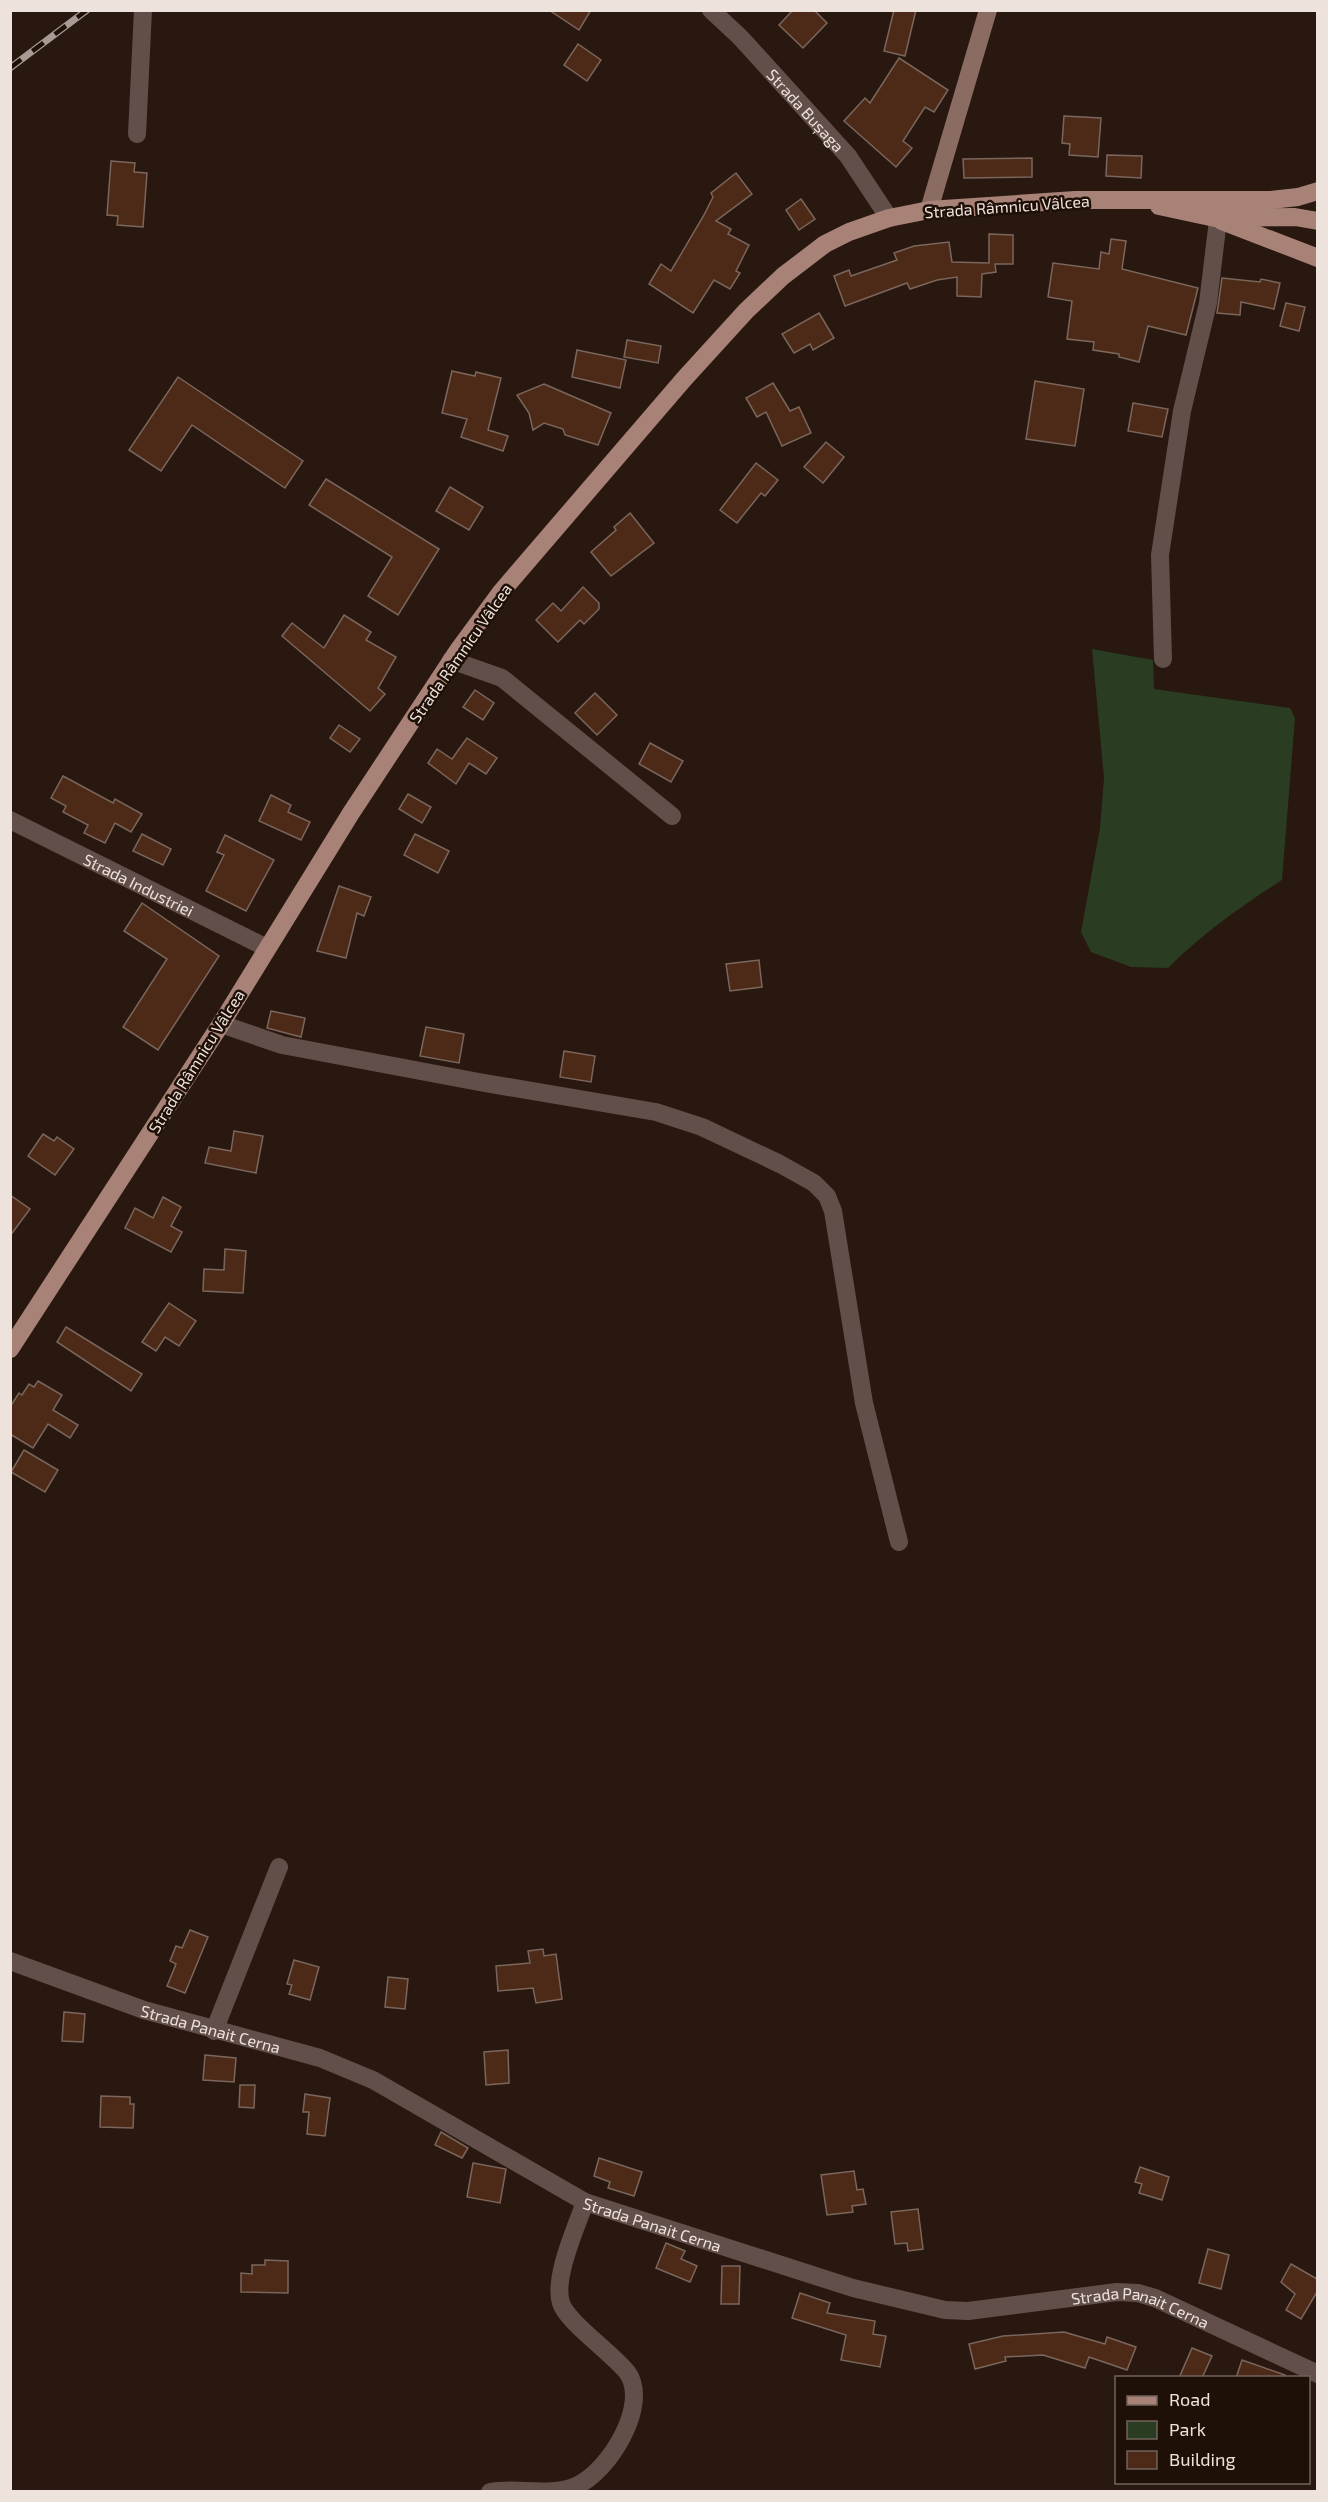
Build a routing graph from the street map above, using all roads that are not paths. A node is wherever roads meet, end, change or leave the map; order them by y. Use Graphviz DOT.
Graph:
graph roads {
  1 [pos="143,10"];
  2 [pos="711,10"];
  3 [pos="988,10"];
  4 [pos="137,134"];
  5 [pos="1317,191"];
  6 [pos="1134,200"];
  7 [pos="929,210"];
  8 [pos="889,218"];
  9 [pos="1217,219"];
  10 [pos="1317,221"];
  11 [pos="1317,258"];
  12 [pos="1163,659"];
  13 [pos="451,660"];
  14 [pos="672,816"];
  15 [pos="10,820"];
  16 [pos="267,948"];
  17 [pos="221,1024"];
  18 [pos="10,1349"];
  19 [pos="899,1542"];
  20 [pos="279,1867"];
  21 [pos="10,1961"];
  22 [pos="214,2031"];
  23 [pos="585,2202"];
  24 [pos="1317,2374"];
  25 [pos="490,2492"];
  1 -- 4 [label="street"];
  2 -- 8 [label="street, Strada Bușaga"];
  3 -- 7 [label="main road"];
  5 -- 6 [label="main road, Strada Râmnicu Vâlcea"];
  6 -- 7 [label="main road, Strada Râmnicu Vâlcea"];
  6 -- 9 [label="main road, Strada Râmnicu Vâlcea"];
  7 -- 8 [label="main road, Strada Râmnicu Vâlcea"];
  8 -- 13 [label="main road, Strada Râmnicu Vâlcea"];
  9 -- 10 [label="main road, Strada Râmnicu Vâlcea"];
  9 -- 11 [label="main road, Strada Râmnicu Vâlcea"];
  9 -- 12 [label="street"];
  13 -- 14 [label="street"];
  13 -- 16 [label="main road, Strada Râmnicu Vâlcea"];
  15 -- 16 [label="street, Strada Industriei"];
  16 -- 17 [label="main road, Strada Râmnicu Vâlcea"];
  17 -- 18 [label="main road, Strada Râmnicu Vâlcea"];
  17 -- 19 [label="street"];
  20 -- 22 [label="street"];
  21 -- 22 [label="street, Strada Panait Cerna"];
  22 -- 23 [label="street, Strada Panait Cerna"];
  23 -- 24 [label="street, Strada Panait Cerna"];
  23 -- 25 [label="street"];
}
